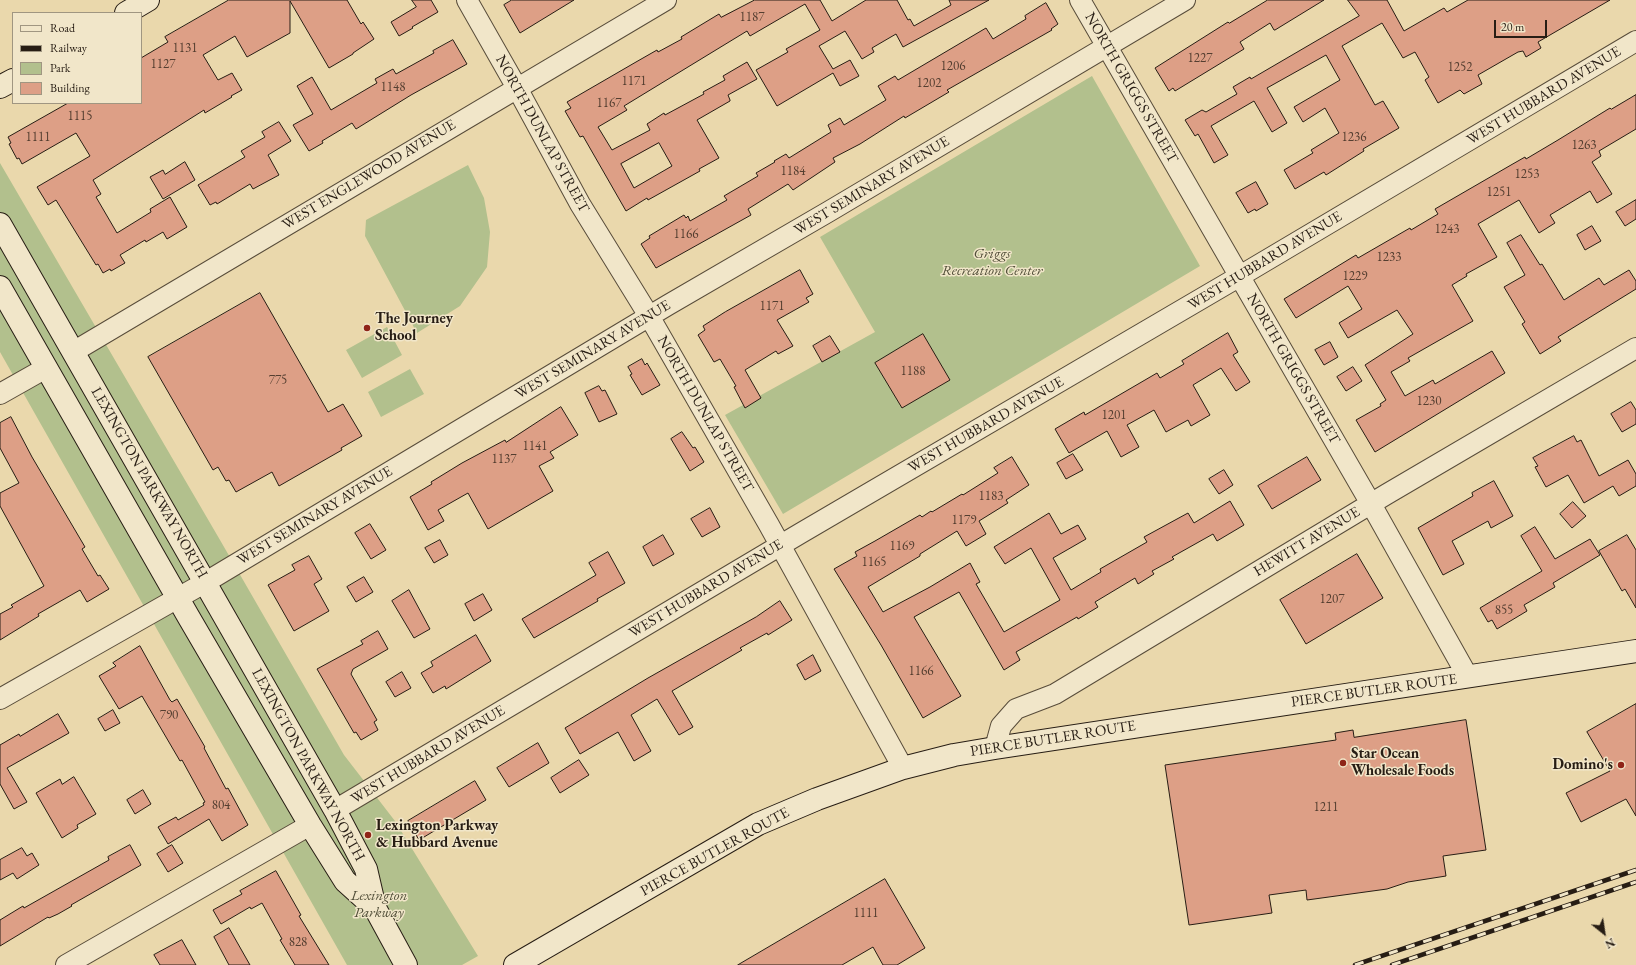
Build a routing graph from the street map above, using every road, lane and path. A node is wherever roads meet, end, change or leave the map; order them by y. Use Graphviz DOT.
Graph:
graph roads {
  1 [pos="148,0"];
  2 [pos="466,0"];
  3 [pos="666,0"];
  4 [pos="1080,0"];
  5 [pos="1185,0"];
  6 [pos="128,12"];
  7 [pos="1636,41"];
  8 [pos="1107,46"];
  9 [pos="12,81"];
  10 [pos="0,87"];
  11 [pos="517,88"];
  12 [pos="0,224"];
  13 [pos="1240,276"];
  14 [pos="0,287"];
  15 [pos="649,316"];
  16 [pos="1636,348"];
  17 [pos="73,352"];
  18 [pos="46,368"];
  19 [pos="0,394"];
  20 [pos="1371,504"];
  21 [pos="780,545"];
  22 [pos="206,582"];
  23 [pos="177,598"];
  24 [pos="1636,651"];
  25 [pos="1468,677"];
  26 [pos="0,699"];
  27 [pos="995,748"];
  28 [pos="903,768"];
  29 [pos="335,810"];
  30 [pos="310,825"];
  31 [pos="375,908"];
  32 [pos="66,965"];
  33 [pos="406,965"];
  34 [pos="515,965"];
  1 -- 6 [label="main road"];
  2 -- 11 [label="street, NORTH DUNLAP STREET"];
  3 -- 11 [label="street, WEST ENGLEWOOD AVENUE"];
  4 -- 8 [label="street, NORTH GRIGGS STREET"];
  5 -- 8 [label="street, WEST SEMINARY AVENUE"];
  7 -- 13 [label="street, WEST HUBBARD AVENUE"];
  8 -- 13 [label="street, NORTH GRIGGS STREET"];
  8 -- 15 [label="street, WEST SEMINARY AVENUE"];
  9 -- 10 [label="main road"];
  11 -- 15 [label="street, NORTH DUNLAP STREET"];
  11 -- 17 [label="street, WEST ENGLEWOOD AVENUE"];
  12 -- 17 [label="main road, LEXINGTON PARKWAY NORTH"];
  13 -- 20 [label="street, NORTH GRIGGS STREET"];
  13 -- 21 [label="street, WEST HUBBARD AVENUE"];
  14 -- 18 [label="main road, LEXINGTON PARKWAY NORTH"];
  15 -- 21 [label="street, NORTH DUNLAP STREET"];
  15 -- 22 [label="street, WEST SEMINARY AVENUE"];
  16 -- 20 [label="street, HEWITT AVENUE"];
  17 -- 22 [label="main road, LEXINGTON PARKWAY NORTH"];
  18 -- 19 [label="street"];
  18 -- 23 [label="main road, LEXINGTON PARKWAY NORTH"];
  20 -- 25 [label="street, NORTH GRIGGS STREET"];
  20 -- 27 [label="street, HEWITT AVENUE"];
  21 -- 28 [label="street, NORTH DUNLAP STREET"];
  21 -- 29 [label="street, WEST HUBBARD AVENUE"];
  22 -- 23 [label="street, WEST SEMINARY AVENUE"];
  22 -- 29 [label="main road, LEXINGTON PARKWAY NORTH"];
  23 -- 26 [label="street, WEST SEMINARY AVENUE"];
  23 -- 30 [label="main road, LEXINGTON PARKWAY NORTH"];
  24 -- 25 [label="main road, PIERCE BUTLER ROUTE"];
  25 -- 27 [label="main road, PIERCE BUTLER ROUTE"];
  27 -- 28 [label="main road, PIERCE BUTLER ROUTE"];
  28 -- 34 [label="main road, PIERCE BUTLER ROUTE"];
  29 -- 31 [label="main road, LEXINGTON PARKWAY NORTH"];
  30 -- 31 [label="main road, LEXINGTON PARKWAY NORTH"];
  30 -- 32 [label="street"];
  31 -- 33 [label="main road"];
}
